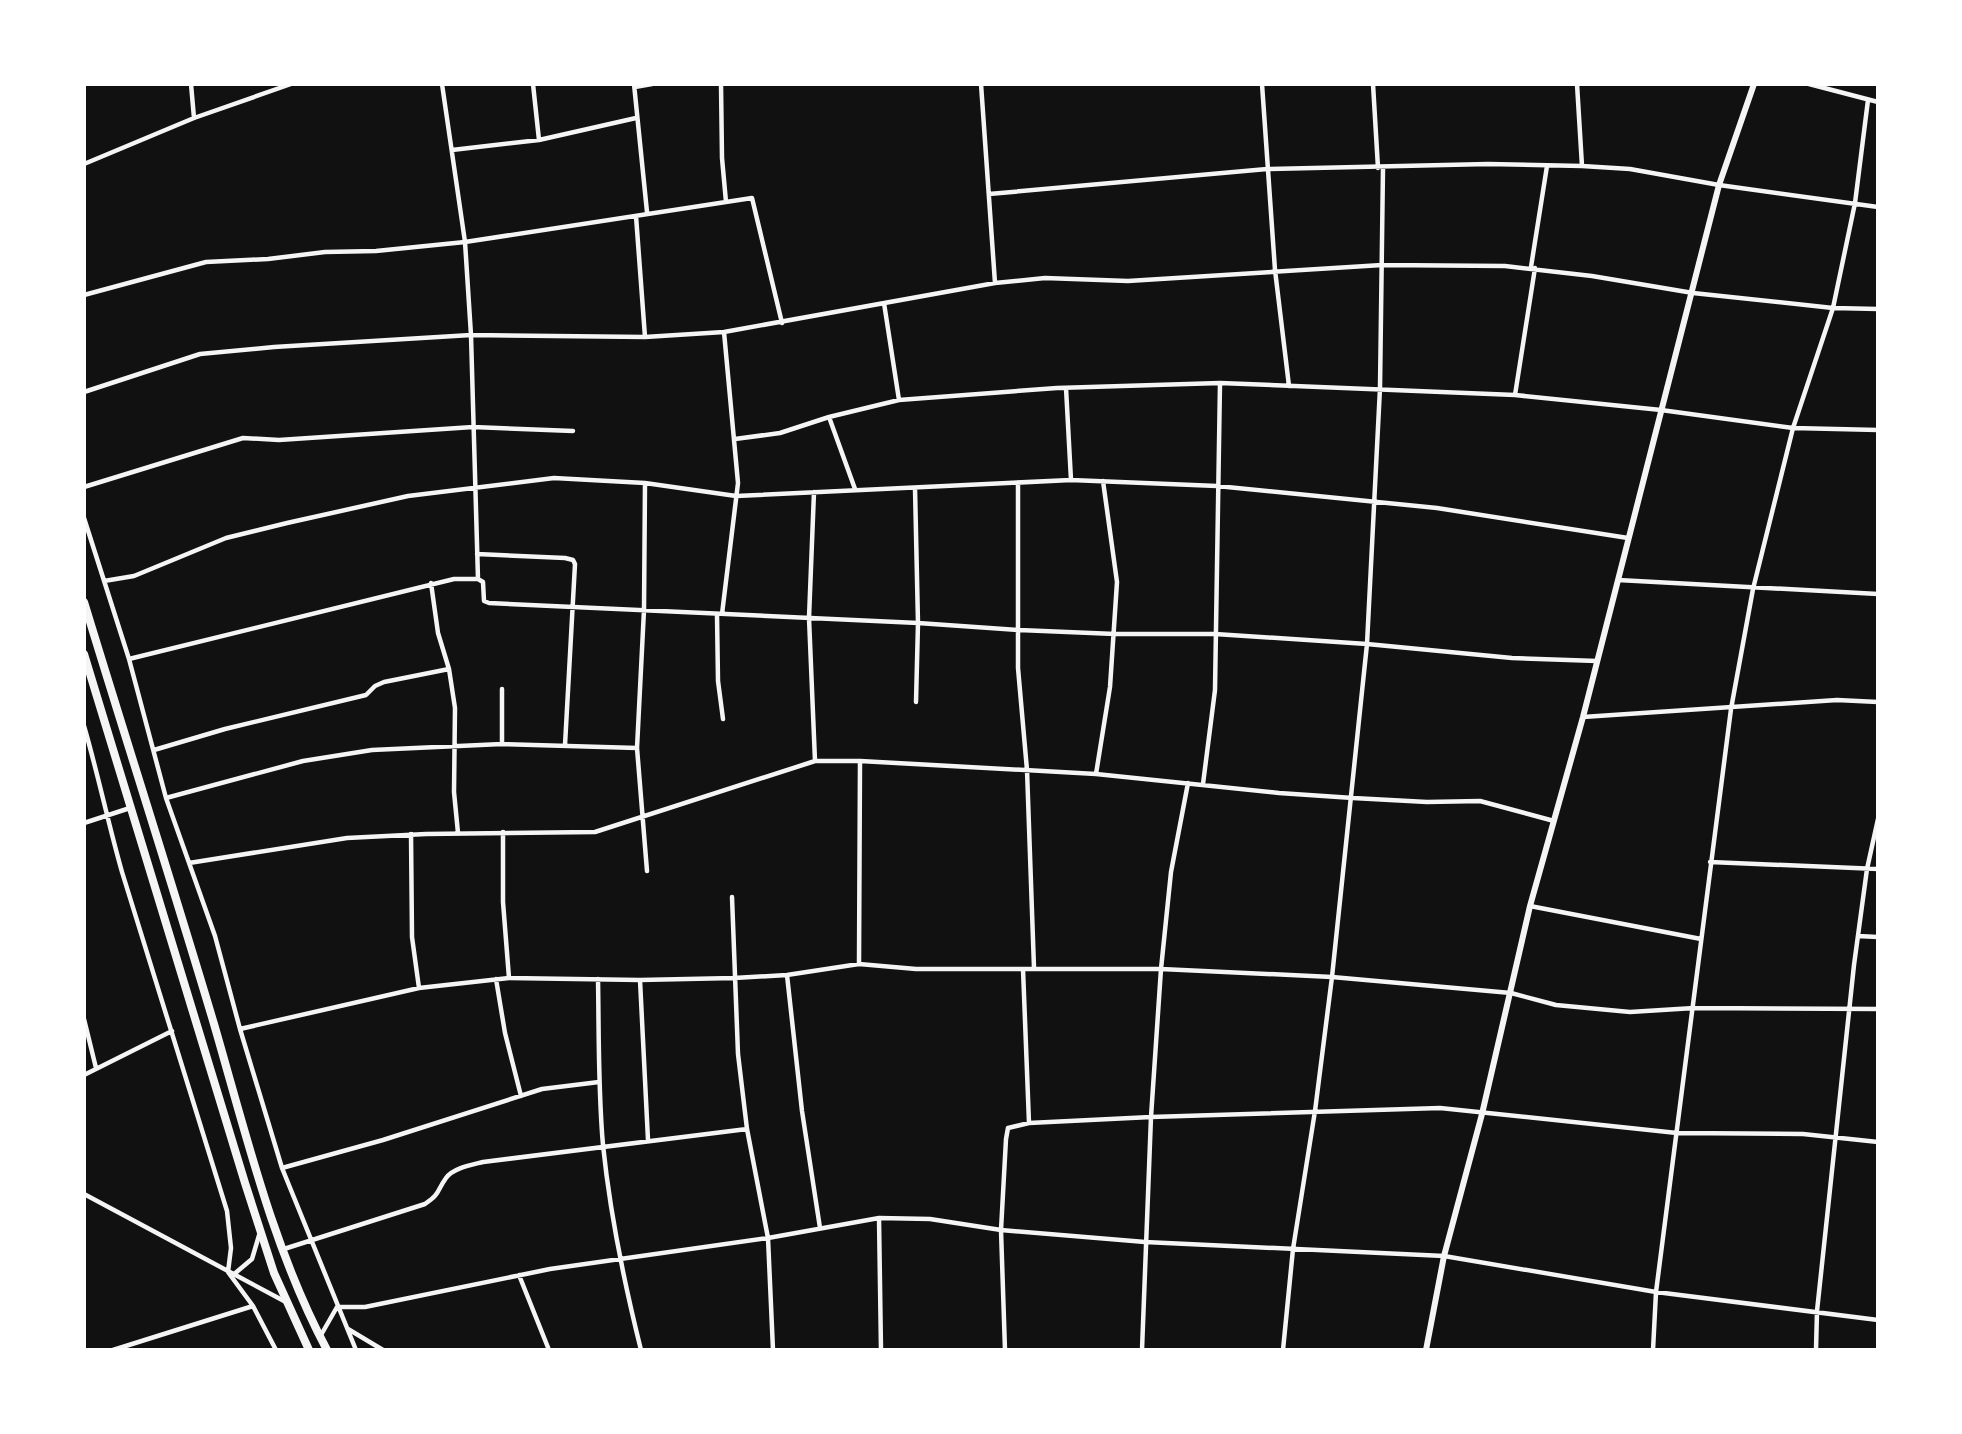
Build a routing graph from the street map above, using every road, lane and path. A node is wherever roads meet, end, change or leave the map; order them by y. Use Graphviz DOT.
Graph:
graph roads {
  1 [pos="191,84"];
  2 [pos="291,84"];
  3 [pos="442,84"];
  4 [pos="533,84"];
  5 [pos="652,84"];
  6 [pos="721,84"];
  7 [pos="981,84"];
  8 [pos="1262,84"];
  9 [pos="1373,84"];
  10 [pos="1577,84"];
  11 [pos="1754,84"];
  12 [pos="1809,84"];
  13 [pos="634,86"];
  14 [pos="1868,100"];
  15 [pos="1878,102"];
  16 [pos="194,118"];
  17 [pos="636,118"];
  18 [pos="539,139"];
  19 [pos="452,150"];
  20 [pos="84,164"];
  21 [pos="1547,166"];
  22 [pos="1581,166"];
  23 [pos="1381,168"];
  24 [pos="1267,169"];
  25 [pos="1719,185"];
  26 [pos="989,194"];
  27 [pos="726,202"];
  28 [pos="1855,203"];
  29 [pos="1878,207"];
  30 [pos="647,212"];
  31 [pos="636,216"];
  32 [pos="466,242"];
  33 [pos="1382,265"];
  34 [pos="1533,268"];
  35 [pos="1275,270"];
  36 [pos="995,283"];
  37 [pos="1693,293"];
  38 [pos="84,295"];
  39 [pos="884,303"];
  40 [pos="1833,308"];
  41 [pos="1878,309"];
  42 [pos="782,323"];
  43 [pos="724,332"];
  44 [pos="471,335"];
  45 [pos="645,337"];
  46 [pos="1220,383"];
  47 [pos="1289,386"];
  48 [pos="1066,388"];
  49 [pos="1380,388"];
  50 [pos="84,392"];
  51 [pos="1515,395"];
  52 [pos="899,400"];
  53 [pos="1661,410"];
  54 [pos="829,417"];
  55 [pos="473,427"];
  56 [pos="1793,428"];
  57 [pos="1878,430"];
  58 [pos="573,431"];
  59 [pos="735,439"];
  60 [pos="1071,480"];
  61 [pos="1102,481"];
  62 [pos="645,483"];
  63 [pos="1018,483"];
  64 [pos="1217,485"];
  65 [pos="474,487"];
  66 [pos="84,488"];
  67 [pos="915,488"];
  68 [pos="856,489"];
  69 [pos="814,492"];
  70 [pos="736,496"];
  71 [pos="1374,502"];
  72 [pos="84,518"];
  73 [pos="1628,538"];
  74 [pos="477,554"];
  75 [pos="478,579"];
  76 [pos="1617,580"];
  77 [pos="104,581"];
  78 [pos="431,583"];
  79 [pos="1753,589"];
  80 [pos="1878,594"];
  81 [pos="84,602"];
  82 [pos="573,607"];
  83 [pos="644,610"];
  84 [pos="720,615"];
  85 [pos="809,618"];
  86 [pos="918,623"];
  87 [pos="1019,630"];
  88 [pos="1115,634"];
  89 [pos="1215,634"];
  90 [pos="1367,644"];
  91 [pos="84,654"];
  92 [pos="129,659"];
  93 [pos="1598,662"];
  94 [pos="449,669"];
  95 [pos="502,689"];
  96 [pos="916,702"];
  97 [pos="1878,702"];
  98 [pos="1731,709"];
  99 [pos="1583,717"];
  100 [pos="723,719"];
  101 [pos="84,726"];
  102 [pos="502,744"];
  103 [pos="565,745"];
  104 [pos="456,747"];
  105 [pos="637,748"];
  106 [pos="154,750"];
  107 [pos="816,761"];
  108 [pos="860,761"];
  109 [pos="1027,770"];
  110 [pos="1096,774"];
  111 [pos="1188,783"];
  112 [pos="1203,784"];
  113 [pos="166,798"];
  114 [pos="1353,798"];
  115 [pos="132,807"];
  116 [pos="105,815"];
  117 [pos="642,817"];
  118 [pos="1878,819"];
  119 [pos="1555,821"];
  120 [pos="84,823"];
  121 [pos="503,832"];
  122 [pos="458,833"];
  123 [pos="411,834"];
  124 [pos="1710,862"];
  125 [pos="189,863"];
  126 [pos="1867,869"];
  127 [pos="1878,869"];
  128 [pos="647,871"];
  129 [pos="732,897"];
  130 [pos="1530,906"];
  131 [pos="1858,936"];
  132 [pos="1878,937"];
  133 [pos="1702,939"];
  134 [pos="859,964"];
  135 [pos="1034,968"];
  136 [pos="1023,969"];
  137 [pos="1161,969"];
  138 [pos="787,975"];
  139 [pos="1332,977"];
  140 [pos="509,978"];
  141 [pos="734,978"];
  142 [pos="496,979"];
  143 [pos="598,979"];
  144 [pos="640,980"];
  145 [pos="419,988"];
  146 [pos="1511,993"];
  147 [pos="1694,1008"];
  148 [pos="1849,1009"];
  149 [pos="1878,1009"];
  150 [pos="84,1018"];
  151 [pos="240,1029"];
  152 [pos="172,1031"];
  153 [pos="96,1068"];
  154 [pos="84,1076"];
  155 [pos="599,1082"];
  156 [pos="521,1096"];
  157 [pos="1315,1111"];
  158 [pos="1482,1114"];
  159 [pos="1151,1116"];
  160 [pos="1029,1123"];
  161 [pos="747,1129"];
  162 [pos="1677,1133"];
  163 [pos="1836,1137"];
  164 [pos="648,1140"];
  165 [pos="1878,1142"];
  166 [pos="603,1146"];
  167 [pos="282,1168"];
  168 [pos="84,1194"];
  169 [pos="879,1218"];
  170 [pos="820,1228"];
  171 [pos="1001,1230"];
  172 [pos="260,1231"];
  173 [pos="768,1238"];
  174 [pos="310,1241"];
  175 [pos="1145,1242"];
  176 [pos="284,1249"];
  177 [pos="1293,1250"];
  178 [pos="1444,1256"];
  179 [pos="619,1258"];
  180 [pos="231,1273"];
  181 [pos="519,1275"];
  182 [pos="1656,1292"];
  183 [pos="285,1302"];
  184 [pos="253,1306"];
  185 [pos="337,1307"];
  186 [pos="1817,1311"];
  187 [pos="1878,1320"];
  188 [pos="347,1328"];
  189 [pos="320,1337"];
  190 [pos="113,1350"];
  191 [pos="276,1350"];
  192 [pos="309,1350"];
  193 [pos="327,1350"];
  194 [pos="356,1350"];
  195 [pos="383,1350"];
  196 [pos="549,1350"];
  197 [pos="641,1350"];
  198 [pos="773,1350"];
  199 [pos="881,1350"];
  200 [pos="1005,1350"];
  201 [pos="1142,1350"];
  202 [pos="1283,1350"];
  203 [pos="1426,1350"];
  204 [pos="1653,1350"];
  205 [pos="1816,1350"];
  1 -- 16 [label="street"];
  2 -- 16 [label="street"];
  3 -- 19 [label="street"];
  4 -- 18 [label="street"];
  5 -- 13 [label="street"];
  6 -- 27 [label="street"];
  7 -- 26 [label="street"];
  8 -- 24 [label="street"];
  9 -- 23 [label="street"];
  10 -- 22 [label="street"];
  11 -- 25 [label="street"];
  12 -- 14 [label="street"];
  13 -- 17 [label="street"];
  14 -- 15 [label="street"];
  14 -- 28 [label="street"];
  16 -- 20 [label="street"];
  17 -- 18 [label="street"];
  17 -- 30 [label="street"];
  18 -- 19 [label="street"];
  19 -- 32 [label="street"];
  21 -- 22 [label="street"];
  21 -- 23 [label="street"];
  21 -- 34 [label="street"];
  22 -- 25 [label="street"];
  23 -- 24 [label="street"];
  23 -- 33 [label="street"];
  24 -- 26 [label="street"];
  24 -- 35 [label="street"];
  25 -- 28 [label="street"];
  25 -- 37 [label="street"];
  26 -- 36 [label="street"];
  27 -- 30 [label="street"];
  27 -- 42 [label="street"];
  28 -- 29 [label="street"];
  28 -- 40 [label="street"];
  30 -- 31 [label="street"];
  31 -- 32 [label="street"];
  31 -- 45 [label="street"];
  32 -- 38 [label="street"];
  32 -- 44 [label="street"];
  33 -- 34 [label="street"];
  33 -- 35 [label="street"];
  33 -- 49 [label="street"];
  34 -- 37 [label="street"];
  34 -- 51 [label="street"];
  35 -- 36 [label="street"];
  35 -- 47 [label="street"];
  36 -- 39 [label="street"];
  37 -- 40 [label="street"];
  37 -- 53 [label="street"];
  39 -- 42 [label="street"];
  39 -- 52 [label="street"];
  40 -- 41 [label="street"];
  40 -- 56 [label="street"];
  42 -- 43 [label="street"];
  43 -- 45 [label="street"];
  43 -- 59 [label="street"];
  44 -- 45 [label="street"];
  44 -- 50 [label="street"];
  44 -- 55 [label="street"];
  46 -- 47 [label="street"];
  46 -- 48 [label="street"];
  46 -- 64 [label="street"];
  47 -- 49 [label="street"];
  48 -- 52 [label="street"];
  48 -- 60 [label="street"];
  49 -- 51 [label="street"];
  49 -- 71 [label="street"];
  51 -- 53 [label="street"];
  52 -- 54 [label="street"];
  53 -- 56 [label="street"];
  53 -- 73 [label="street"];
  54 -- 59 [label="street"];
  54 -- 68 [label="street"];
  55 -- 58 [label="street"];
  55 -- 65 [label="street"];
  55 -- 66 [label="street"];
  56 -- 57 [label="street"];
  56 -- 79 [label="street"];
  59 -- 70 [label="street"];
  60 -- 61 [label="street"];
  60 -- 63 [label="street"];
  61 -- 64 [label="street"];
  61 -- 88 [label="street"];
  62 -- 65 [label="street"];
  62 -- 70 [label="street"];
  62 -- 83 [label="street"];
  63 -- 67 [label="street"];
  63 -- 87 [label="street"];
  64 -- 71 [label="street"];
  64 -- 89 [label="street"];
  65 -- 74 [label="street"];
  65 -- 77 [label="street"];
  67 -- 68 [label="street"];
  67 -- 86 [label="street"];
  68 -- 69 [label="street"];
  69 -- 70 [label="street"];
  69 -- 85 [label="street"];
  70 -- 84 [label="street"];
  71 -- 73 [label="street"];
  71 -- 90 [label="street"];
  72 -- 77 [label="street"];
  73 -- 76 [label="street"];
  74 -- 75 [label="street"];
  74 -- 82 [label="street"];
  75 -- 78 [label="street"];
  75 -- 82 [label="street"];
  76 -- 79 [label="street"];
  76 -- 93 [label="street"];
  77 -- 92 [label="street"];
  78 -- 92 [label="street"];
  78 -- 94 [label="street"];
  79 -- 80 [label="street"];
  79 -- 98 [label="street"];
  81 -- 176 [label="main road"];
  82 -- 83 [label="street"];
  82 -- 103 [label="street"];
  83 -- 84 [label="street"];
  83 -- 105 [label="street"];
  84 -- 85 [label="street"];
  84 -- 100 [label="street"];
  85 -- 86 [label="street"];
  85 -- 107 [label="street"];
  86 -- 87 [label="street"];
  86 -- 96 [label="street"];
  87 -- 88 [label="street"];
  87 -- 109 [label="street"];
  88 -- 89 [label="street"];
  88 -- 110 [label="street"];
  89 -- 90 [label="street"];
  89 -- 112 [label="street"];
  90 -- 93 [label="street"];
  90 -- 114 [label="street"];
  91 -- 115 [label="main road"];
  92 -- 106 [label="street"];
  93 -- 99 [label="street"];
  94 -- 104 [label="street"];
  94 -- 106 [label="street"];
  95 -- 102 [label="street"];
  97 -- 98 [label="street"];
  98 -- 99 [label="street"];
  98 -- 124 [label="street"];
  99 -- 119 [label="street"];
  101 -- 116 [label="street"];
  102 -- 103 [label="street"];
  102 -- 104 [label="street"];
  103 -- 105 [label="street"];
  104 -- 113 [label="street"];
  104 -- 122 [label="street"];
  105 -- 117 [label="street"];
  106 -- 113 [label="street"];
  107 -- 108 [label="street"];
  107 -- 117 [label="street"];
  108 -- 109 [label="street"];
  108 -- 134 [label="street"];
  109 -- 110 [label="street"];
  109 -- 135 [label="street"];
  110 -- 111 [label="street"];
  111 -- 112 [label="street"];
  111 -- 137 [label="street"];
  112 -- 114 [label="street"];
  113 -- 125 [label="street"];
  114 -- 119 [label="street"];
  114 -- 139 [label="street"];
  115 -- 116 [label="street"];
  115 -- 172 [label="main road"];
  116 -- 120 [label="street"];
  116 -- 152 [label="street"];
  117 -- 121 [label="street"];
  117 -- 128 [label="street"];
  118 -- 126 [label="street"];
  119 -- 130 [label="street"];
  121 -- 122 [label="street"];
  121 -- 140 [label="street"];
  122 -- 123 [label="street"];
  123 -- 125 [label="street"];
  123 -- 145 [label="street"];
  124 -- 126 [label="street"];
  124 -- 133 [label="street"];
  125 -- 151 [label="street"];
  126 -- 127 [label="street"];
  126 -- 131 [label="street"];
  129 -- 141 [label="street"];
  130 -- 133 [label="street"];
  130 -- 146 [label="street"];
  131 -- 132 [label="street"];
  131 -- 148 [label="street"];
  133 -- 147 [label="street"];
  134 -- 136 [label="street"];
  134 -- 138 [label="street"];
  135 -- 136 [label="street"];
  135 -- 137 [label="street"];
  136 -- 160 [label="street"];
  137 -- 139 [label="street"];
  137 -- 159 [label="street"];
  138 -- 141 [label="street"];
  138 -- 170 [label="street"];
  139 -- 146 [label="street"];
  139 -- 157 [label="street"];
  140 -- 142 [label="street"];
  140 -- 143 [label="street"];
  141 -- 144 [label="street"];
  141 -- 161 [label="street"];
  142 -- 145 [label="street"];
  142 -- 156 [label="street"];
  143 -- 144 [label="street"];
  143 -- 155 [label="street"];
  144 -- 164 [label="street"];
  145 -- 151 [label="street"];
  146 -- 147 [label="street"];
  146 -- 158 [label="street"];
  147 -- 148 [label="street"];
  147 -- 162 [label="street"];
  148 -- 149 [label="street"];
  148 -- 163 [label="street"];
  150 -- 153 [label="street"];
  151 -- 167 [label="street"];
  152 -- 153 [label="street"];
  152 -- 180 [label="street"];
  153 -- 154 [label="street"];
  155 -- 156 [label="street"];
  155 -- 166 [label="street"];
  156 -- 167 [label="street"];
  157 -- 158 [label="street"];
  157 -- 159 [label="street"];
  157 -- 177 [label="street"];
  158 -- 162 [label="street"];
  158 -- 178 [label="street"];
  159 -- 160 [label="street"];
  159 -- 175 [label="street"];
  160 -- 171 [label="street"];
  161 -- 164 [label="street"];
  161 -- 173 [label="street"];
  162 -- 163 [label="street"];
  162 -- 182 [label="street"];
  163 -- 165 [label="street"];
  163 -- 186 [label="street"];
  164 -- 166 [label="street"];
  166 -- 174 [label="street"];
  166 -- 179 [label="street"];
  167 -- 174 [label="street"];
  168 -- 180 [label="street"];
  169 -- 170 [label="street"];
  169 -- 171 [label="street"];
  169 -- 199 [label="street"];
  170 -- 173 [label="street"];
  171 -- 175 [label="street"];
  171 -- 200 [label="street"];
  172 -- 180 [label="street"];
  172 -- 183 [label="main road"];
  173 -- 179 [label="street"];
  173 -- 198 [label="street"];
  174 -- 176 [label="street"];
  174 -- 185 [label="street"];
  175 -- 177 [label="street"];
  175 -- 201 [label="street"];
  176 -- 189 [label="main road"];
  177 -- 178 [label="street"];
  177 -- 202 [label="street"];
  178 -- 182 [label="street"];
  178 -- 203 [label="street"];
  179 -- 181 [label="street"];
  179 -- 197 [label="street"];
  180 -- 183 [label="street"];
  180 -- 184 [label="street"];
  181 -- 185 [label="street"];
  181 -- 196 [label="street"];
  182 -- 186 [label="street"];
  182 -- 204 [label="street"];
  183 -- 192 [label="main road"];
  184 -- 190 [label="street"];
  184 -- 191 [label="street"];
  185 -- 188 [label="street"];
  185 -- 189 [label="street"];
  186 -- 187 [label="street"];
  186 -- 205 [label="street"];
  188 -- 194 [label="street"];
  188 -- 195 [label="street"];
  189 -- 193 [label="main road"];
}
